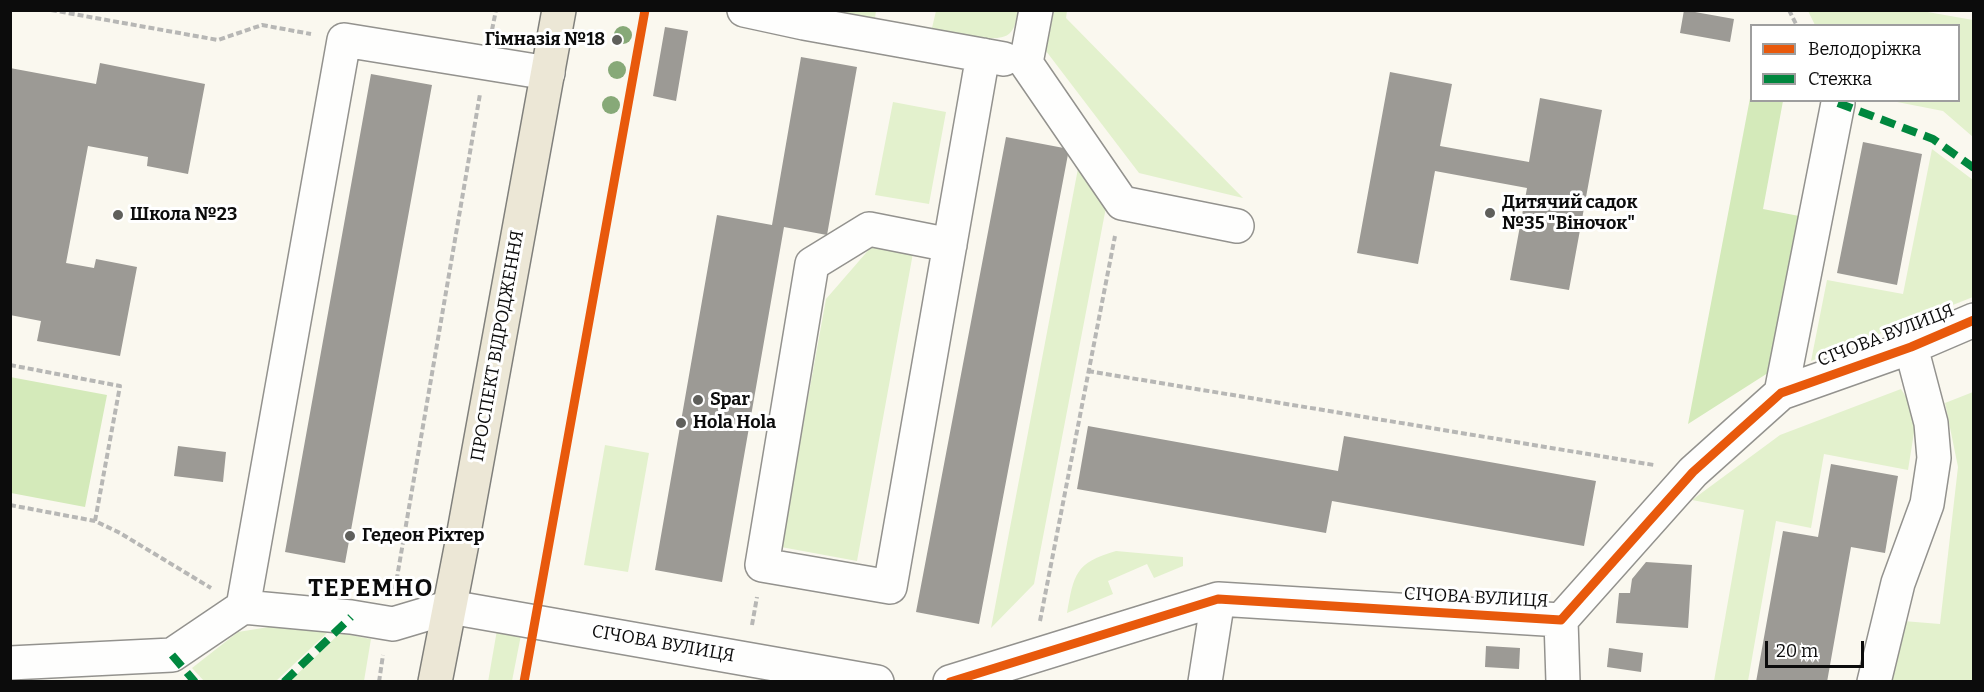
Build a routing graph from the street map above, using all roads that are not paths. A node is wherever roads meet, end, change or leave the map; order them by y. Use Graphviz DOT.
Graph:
graph roads {
  1 [pos="559,10"];
  2 [pos="744,10"];
  3 [pos="1036,10"];
  4 [pos="805,17"];
  5 [pos="983,55"];
  6 [pos="1026,63"];
  7 [pos="548,73"];
  8 [pos="1838,103"];
  9 [pos="1237,226"];
  10 [pos="950,245"];
  11 [pos="1974,320"];
  12 [pos="1911,347"];
  13 [pos="1781,393"];
  14 [pos="1218,599"];
  15 [pos="243,607"];
  16 [pos="450,607"];
  17 [pos="1561,620"];
  18 [pos="10,663"];
  19 [pos="435,681"];
  20 [pos="877,681"];
  21 [pos="950,681"];
  22 [pos="1205,681"];
  23 [pos="1563,681"];
  24 [pos="1874,681"];
  1 -- 7 [label="main road, ПРОСПЕКТ ВІДРОДЖЕННЯ"];
  2 -- 4 [label="street"];
  3 -- 6 [label="street"];
  4 -- 5 [label="street"];
  5 -- 6 [label="street"];
  5 -- 10 [label="street"];
  6 -- 9 [label="street"];
  7 -- 15 [label="street"];
  7 -- 16 [label="main road, ПРОСПЕКТ ВІДРОДЖЕННЯ"];
  8 -- 13 [label="street"];
  10 -- 10 [label="street"];
  11 -- 12 [label="street, СІЧОВА ВУЛИЦЯ"];
  12 -- 13 [label="street, СІЧОВА ВУЛИЦЯ"];
  12 -- 24 [label="street"];
  13 -- 17 [label="street, СІЧОВА ВУЛИЦЯ"];
  14 -- 17 [label="street, СІЧОВА ВУЛИЦЯ"];
  14 -- 21 [label="street, СІЧОВА ВУЛИЦЯ"];
  14 -- 22 [label="street"];
  15 -- 16 [label="street"];
  15 -- 18 [label="street"];
  16 -- 19 [label="main road, ПРОСПЕКТ ВІДРОДЖЕННЯ"];
  16 -- 20 [label="street, СІЧОВА ВУЛИЦЯ"];
  17 -- 23 [label="street"];
}
